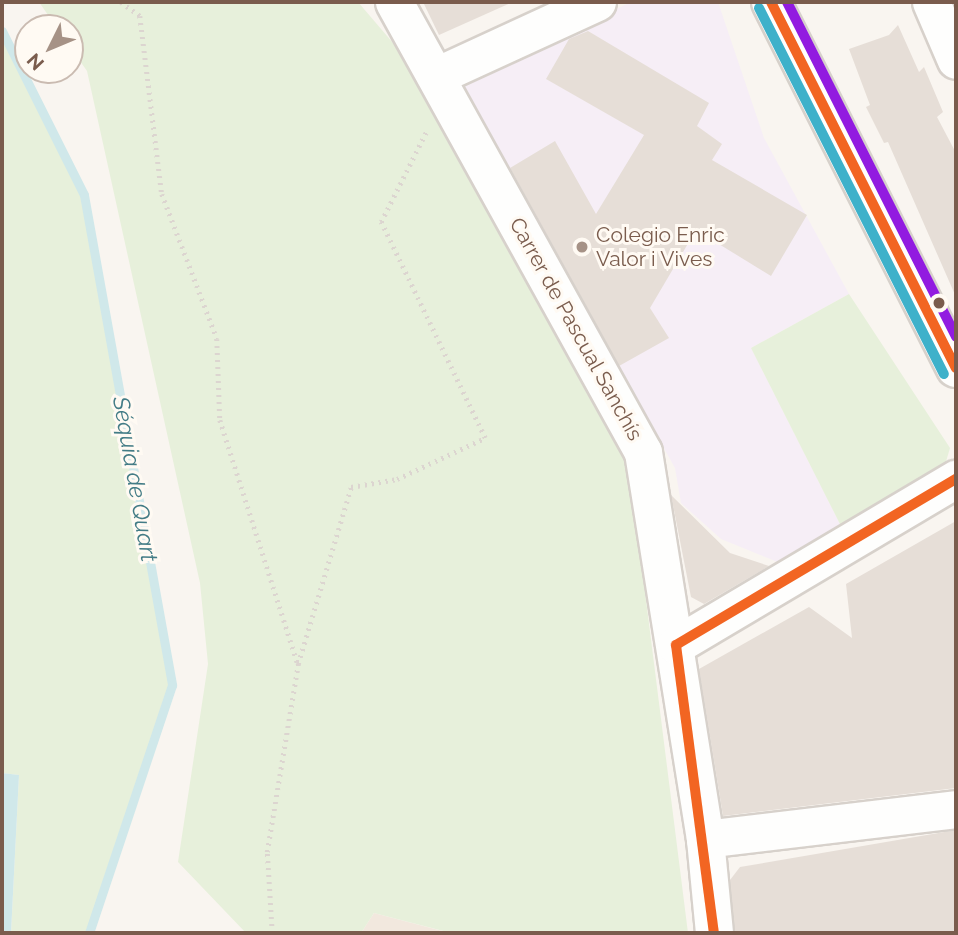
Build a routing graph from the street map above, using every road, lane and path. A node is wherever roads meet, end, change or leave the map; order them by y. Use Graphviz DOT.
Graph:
graph roads {
  1 [pos="121,2"];
  2 [pos="394,2"];
  3 [pos="597,2"];
  4 [pos="771,2"];
  5 [pos="931,2"];
  6 [pos="956,60"];
  7 [pos="438,75"];
  8 [pos="430,123"];
  9 [pos="956,368"];
  10 [pos="956,479"];
  11 [pos="676,645"];
  12 [pos="298,664"];
  13 [pos="956,809"];
  14 [pos="705,839"];
  15 [pos="272,933"];
  16 [pos="714,933"];
  1 -- 12 [label="path"];
  2 -- 7 [label="street, Carrer de Pascual Sanchís"];
  3 -- 7 [label="street"];
  4 -- 9 [label="street"];
  5 -- 6 [label="street"];
  7 -- 11 [label="street, Carrer de Pascual Sanchís"];
  8 -- 12 [label="path"];
  10 -- 11 [label="street"];
  11 -- 14 [label="street, Carrer de Pascual Sanchís"];
  12 -- 15 [label="path"];
  13 -- 14 [label="street"];
  14 -- 16 [label="street, Carrer de Pascual Sanchís"];
}
